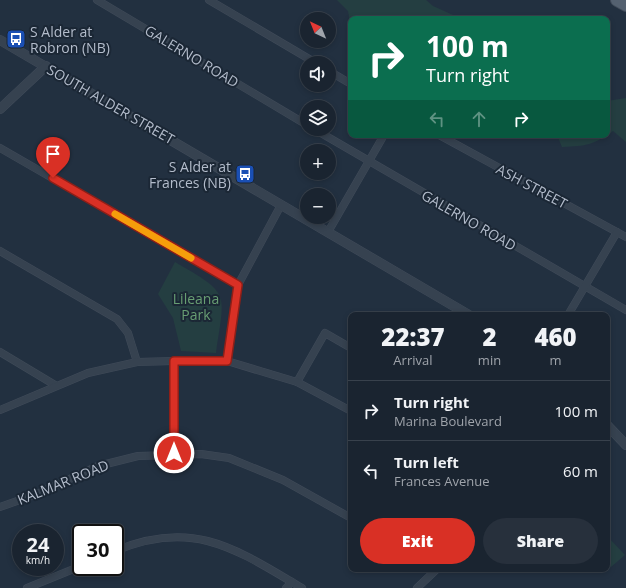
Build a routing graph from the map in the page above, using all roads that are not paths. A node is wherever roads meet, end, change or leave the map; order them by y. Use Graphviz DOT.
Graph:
graph roads {
  1 [pos="97,0"];
  2 [pos="209,0"];
  3 [pos="617,0"];
  4 [pos="626,5"];
  5 [pos="0,40"];
  6 [pos="304,56"];
  7 [pos="46,66"];
  8 [pos="336,75"];
  9 [pos="348,82"];
  10 [pos="0,109"];
  11 [pos="300,121"];
  12 [pos="326,136"];
  13 [pos="382,138"];
  14 [pos="445,138"];
  15 [pos="0,148"];
  16 [pos="369,162"];
  17 [pos="281,204"];
  18 [pos="328,232"];
  19 [pos="617,232"];
  20 [pos="626,236"];
  21 [pos="0,251"];
  22 [pos="238,285"];
  23 [pos="584,288"];
  24 [pos="626,310"];
  25 [pos="464,312"];
  26 [pos="570,312"];
  27 [pos="348,346"];
  28 [pos="0,352"];
  29 [pos="174,361"];
  30 [pos="227,361"];
  31 [pos="137,362"];
  32 [pos="297,382"];
  33 [pos="55,385"];
  34 [pos="0,410"];
  35 [pos="348,410"];
  36 [pos="610,428"];
  37 [pos="626,445"];
  38 [pos="174,453"];
  39 [pos="0,507"];
  40 [pos="348,516"];
  41 [pos="124,548"];
  42 [pos="72,570"];
  43 [pos="435,572"];
  44 [pos="292,582"];
  45 [pos="41,586"];
  46 [pos="27,588"];
  47 [pos="286,588"];
  48 [pos="302,588"];
  49 [pos="416,588"];
  1 -- 11 [label="street, GALERNO ROAD"];
  2 -- 6 [label="street"];
  3 -- 4 [label="main road"];
  5 -- 7 [label="street, SOUTH ALDER STREET"];
  7 -- 10 [label="street"];
  7 -- 17 [label="street, SOUTH ALDER STREET"];
  8 -- 9 [label="street"];
  12 -- 16 [label="street, GALERNO ROAD"];
  13 -- 16 [label="street"];
  14 -- 19 [label="street, ASH STREET"];
  15 -- 22 [label="street"];
  16 -- 18 [label="street"];
  16 -- 23 [label="street, GALERNO ROAD"];
  17 -- 18 [label="street, SOUTH ALDER STREET"];
  17 -- 22 [label="street"];
  18 -- 25 [label="street, SOUTH ALDER STREET"];
  19 -- 20 [label="street, ASH STREET"];
  19 -- 23 [label="street"];
  21 -- 31 [label="street"];
  22 -- 30 [label="street"];
  23 -- 24 [label="street, GALERNO ROAD"];
  23 -- 26 [label="street"];
  27 -- 32 [label="street"];
  28 -- 33 [label="street"];
  29 -- 30 [label="street"];
  29 -- 31 [label="street"];
  29 -- 38 [label="street"];
  30 -- 32 [label="street"];
  31 -- 33 [label="street"];
  32 -- 35 [label="street"];
  33 -- 34 [label="street"];
  36 -- 37 [label="street"];
  38 -- 39 [label="street, KALMAR ROAD"];
  38 -- 40 [label="street, KALMAR ROAD"];
  41 -- 44 [label="street"];
  42 -- 45 [label="street"];
  43 -- 49 [label="street"];
  44 -- 47 [label="street"];
  44 -- 48 [label="street"];
  45 -- 46 [label="street"];
}
